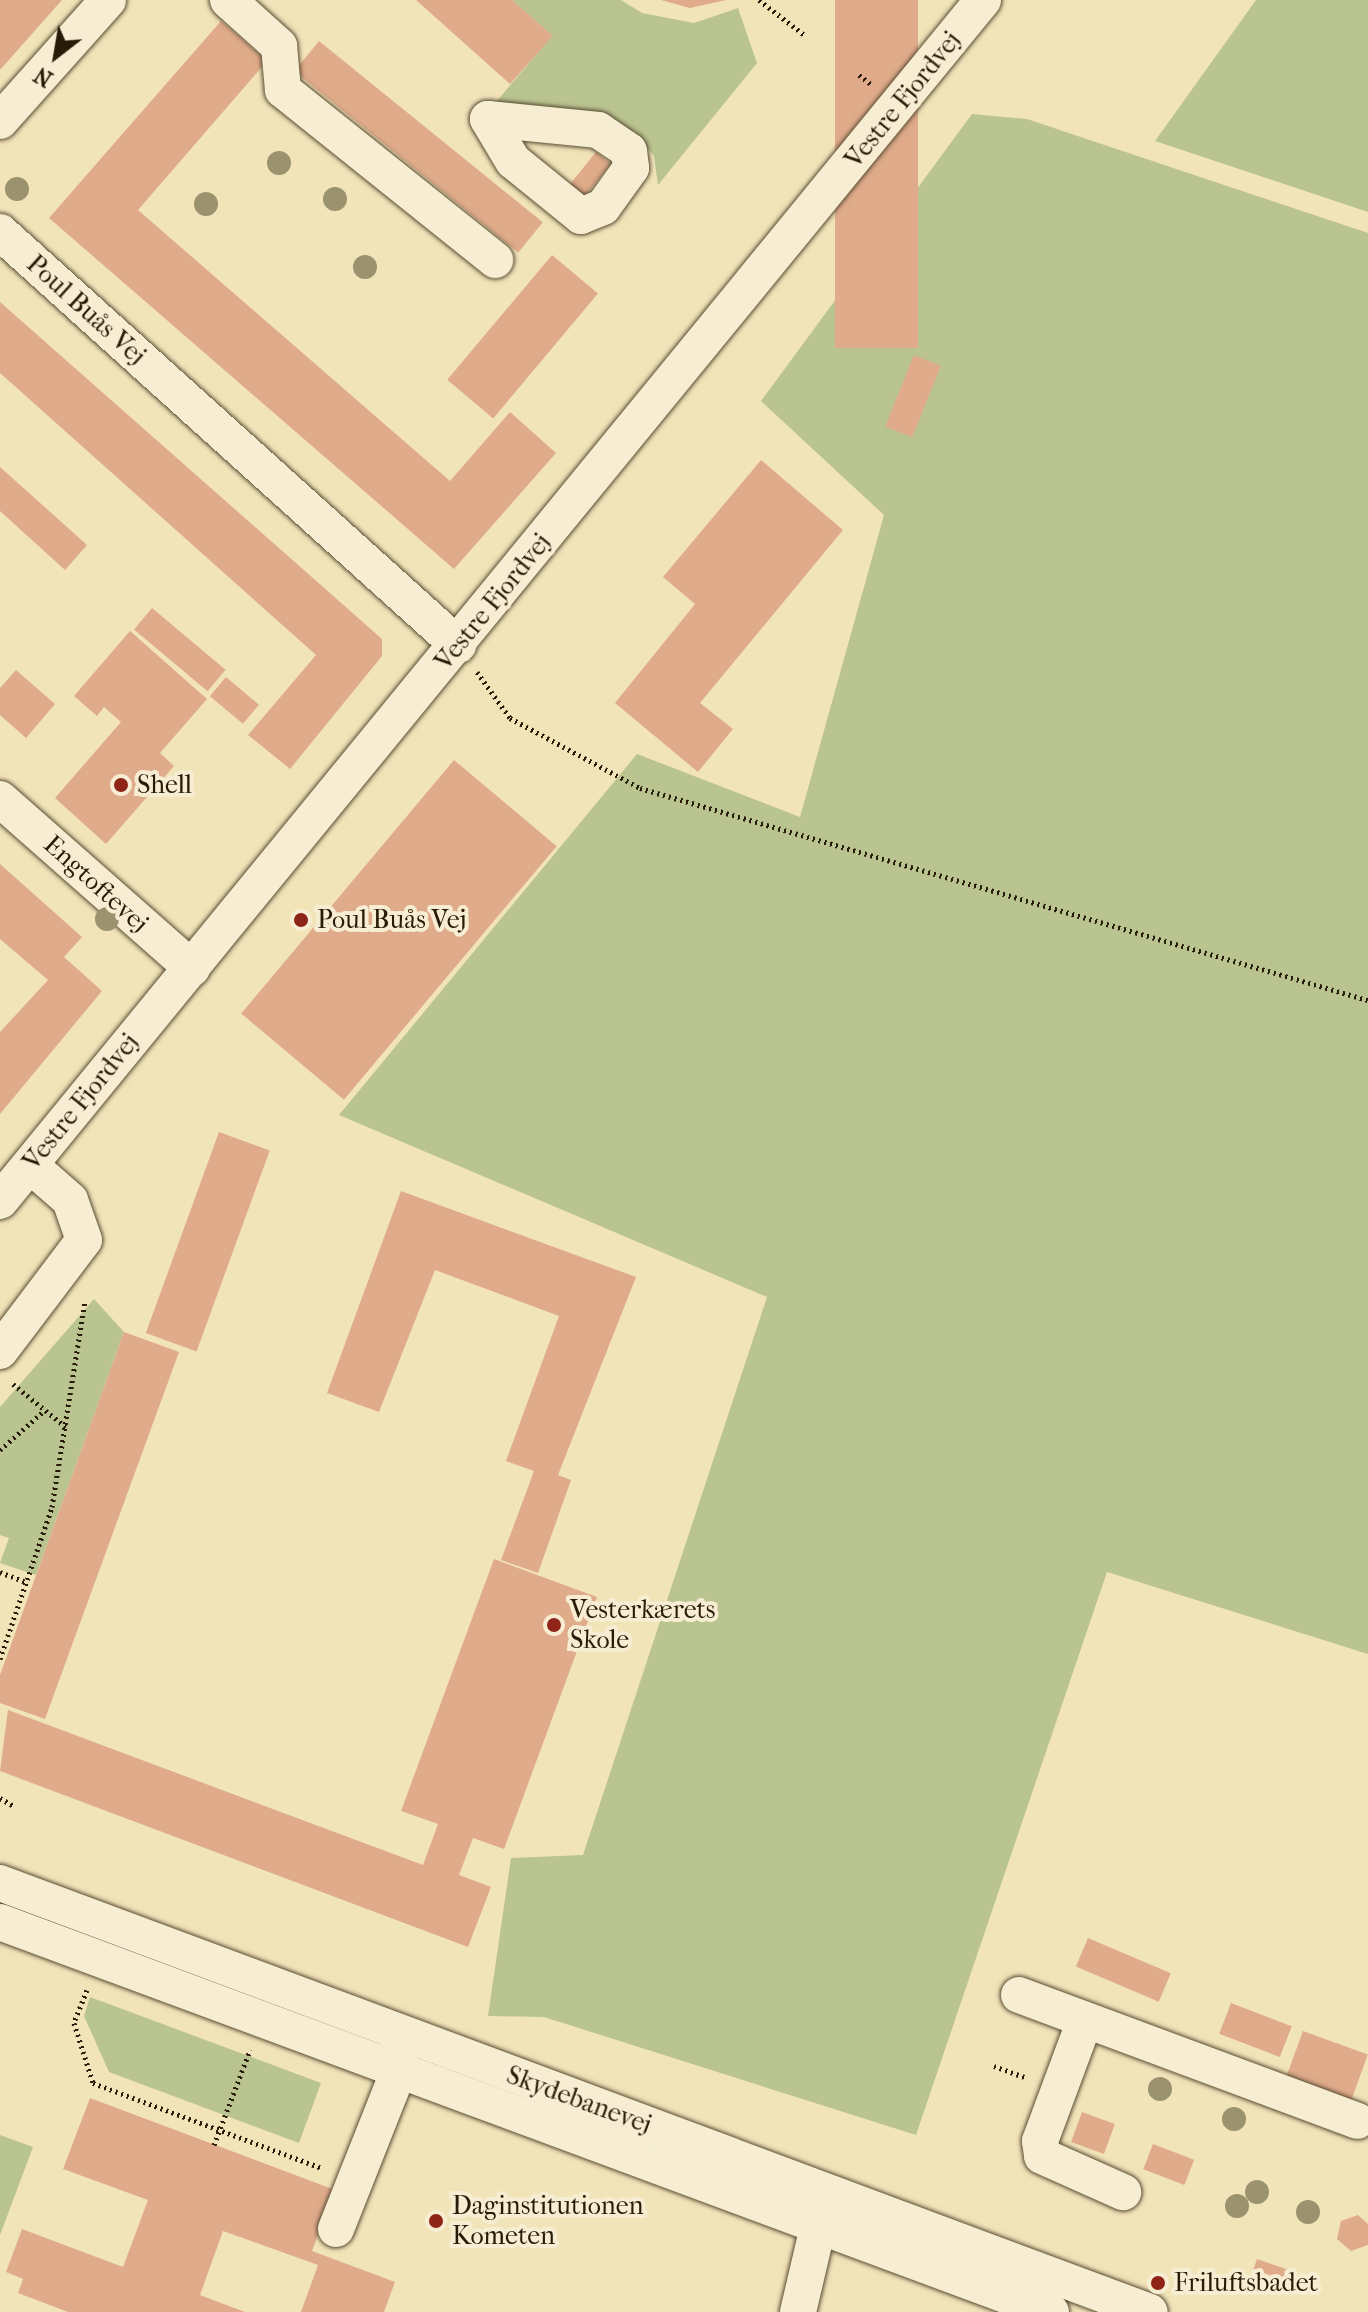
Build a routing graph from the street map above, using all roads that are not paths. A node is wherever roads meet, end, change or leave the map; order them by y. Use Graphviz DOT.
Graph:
graph roads {
  1 [pos="108,0"];
  2 [pos="228,0"];
  3 [pos="983,0"];
  4 [pos="0,121"];
  5 [pos="0,232"];
  6 [pos="495,260"];
  7 [pos="458,645"];
  8 [pos="0,799"];
  9 [pos="192,968"];
  10 [pos="31,1166"];
  11 [pos="0,1201"];
  12 [pos="5,1366"];
  13 [pos="2,1898"];
  14 [pos="1019,1995"];
  15 [pos="1085,2020"];
  16 [pos="399,2033"];
  17 [pos="399,2070"];
  18 [pos="1357,2121"];
  19 [pos="1123,2192"];
  20 [pos="822,2208"];
  21 [pos="336,2229"];
  22 [pos="798,2312"];
  23 [pos="1051,2312"];
  24 [pos="1150,2312"];
  1 -- 4 [label="street"];
  2 -- 6 [label="street"];
  3 -- 7 [label="street, Vestre Fjordvej"];
  5 -- 7 [label="street, Poul Buås Vej"];
  7 -- 9 [label="street, Vestre Fjordvej"];
  8 -- 9 [label="street, Engtoftevej"];
  9 -- 10 [label="street, Vestre Fjordvej"];
  10 -- 11 [label="street, Vestre Fjordvej"];
  10 -- 12 [label="street"];
  13 -- 16 [label="street, Skydebanevej"];
  13 -- 17 [label="street, Skydebanevej"];
  14 -- 15 [label="street"];
  15 -- 18 [label="street"];
  15 -- 19 [label="street"];
  16 -- 17 [label="street"];
  16 -- 20 [label="street, Skydebanevej"];
  17 -- 20 [label="street, Skydebanevej"];
  17 -- 21 [label="street"];
  20 -- 22 [label="street"];
  20 -- 23 [label="street, Skydebanevej"];
  20 -- 24 [label="street, Skydebanevej"];
}
